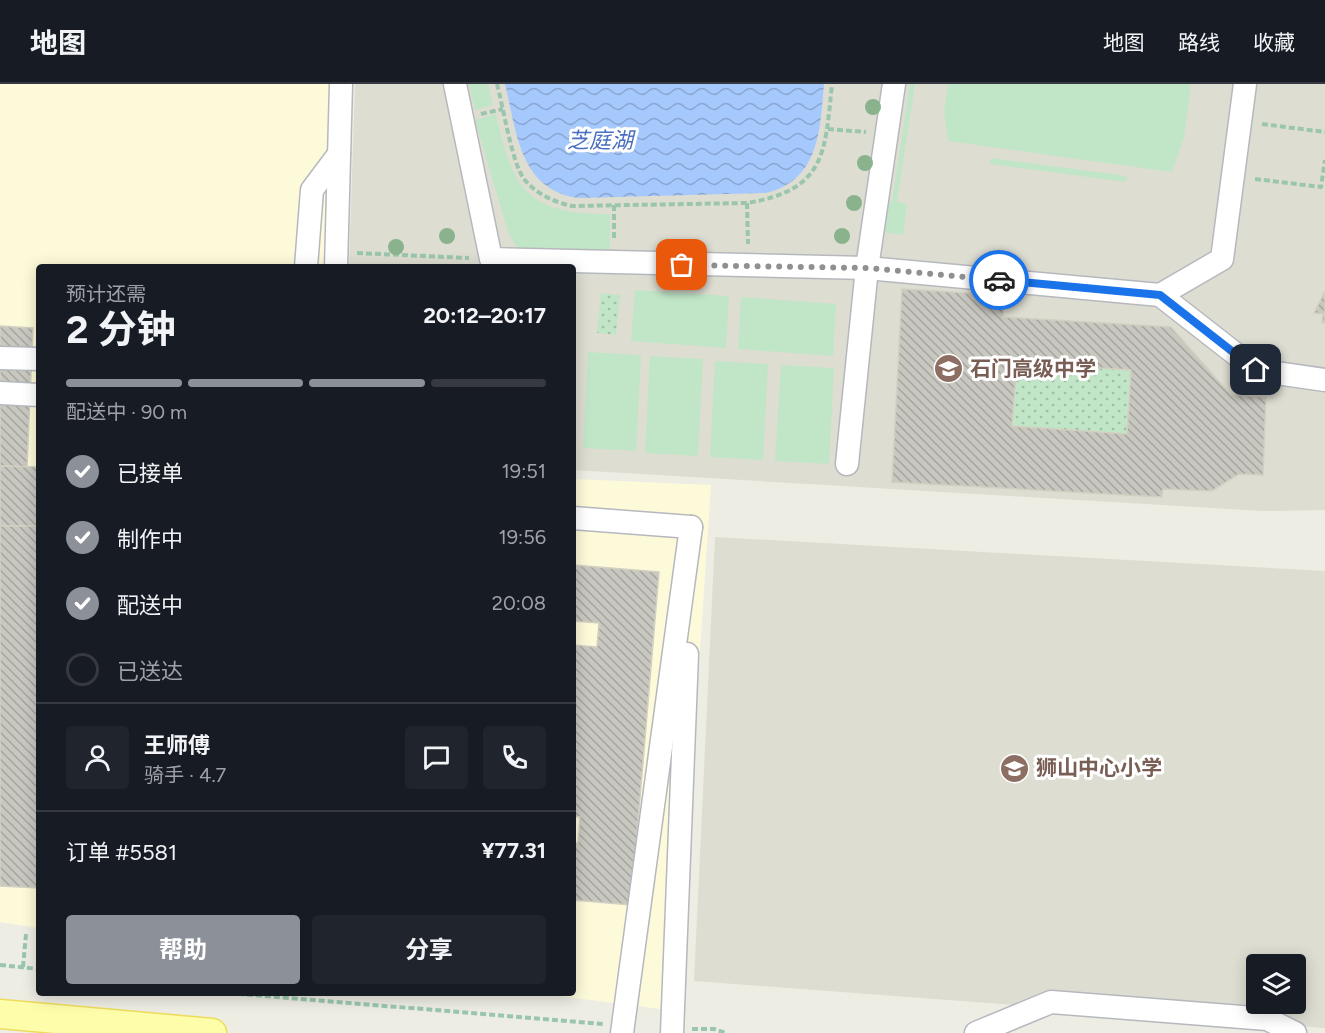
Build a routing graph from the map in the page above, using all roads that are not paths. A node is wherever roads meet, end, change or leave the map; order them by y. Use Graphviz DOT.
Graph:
graph roads {
  1 [pos="341,84"];
  2 [pos="455,84"];
  3 [pos="894,84"];
  4 [pos="1245,84"];
  5 [pos="339,154"];
  6 [pos="491,263"];
  7 [pos="306,264"];
  8 [pos="336,264"];
  9 [pos="867,268"];
  10 [pos="1160,295"];
  11 [pos="0,358"];
  12 [pos="36,359"];
  13 [pos="1325,380"];
  14 [pos="0,393"];
  15 [pos="36,394"];
  16 [pos="847,464"];
  17 [pos="576,518"];
  18 [pos="691,527"];
  19 [pos="0,1014"];
  20 [pos="614,1029"];
  21 [pos="212,1033"];
  22 [pos="672,1033"];
  23 [pos="976,1033"];
  24 [pos="1295,1033"];
  1 -- 5 [label="lane"];
  2 -- 6 [label="lane"];
  3 -- 9 [label="lane"];
  4 -- 10 [label="lane"];
  5 -- 7 [label="lane"];
  5 -- 8 [label="lane"];
  6 -- 9 [label="lane"];
  9 -- 10 [label="lane"];
  9 -- 16 [label="lane"];
  10 -- 13 [label="lane"];
  11 -- 12 [label="lane"];
  14 -- 15 [label="lane"];
  17 -- 18 [label="lane"];
  18 -- 20 [label="lane"];
  18 -- 22 [label="lane"];
  19 -- 21 [label="main road"];
  23 -- 24 [label="lane"];
}
